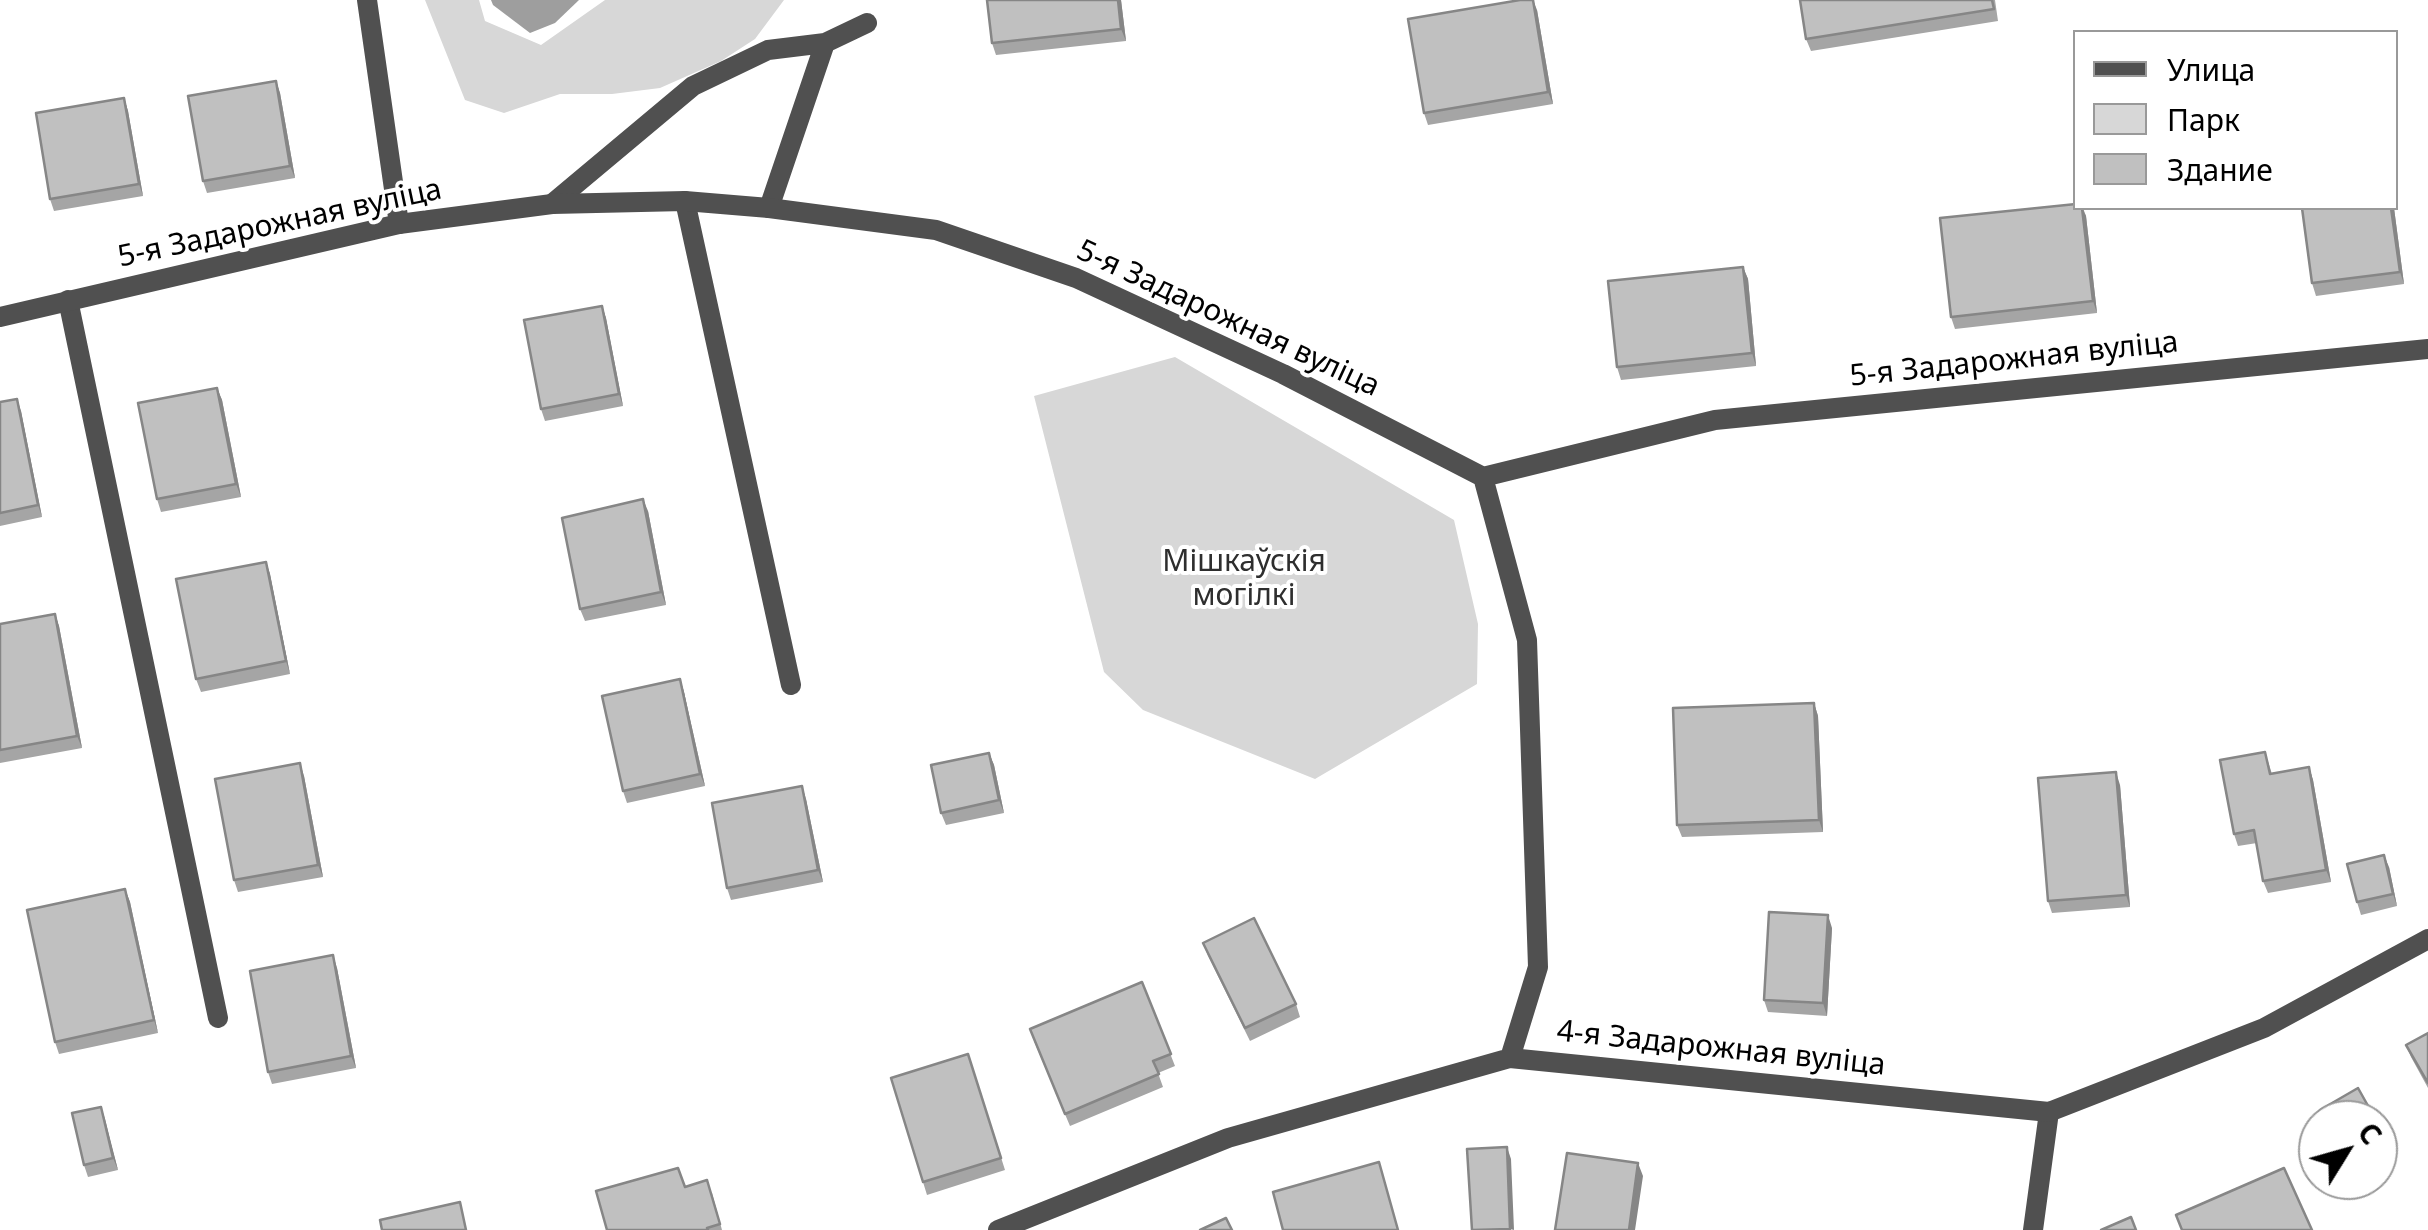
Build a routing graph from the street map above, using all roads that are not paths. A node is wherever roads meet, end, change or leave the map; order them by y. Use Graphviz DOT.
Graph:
graph roads {
  1 [pos="366,0"];
  2 [pos="868,23"];
  3 [pos="825,43"];
  4 [pos="686,201"];
  5 [pos="552,204"];
  6 [pos="769,208"];
  7 [pos="399,224"];
  8 [pos="68,300"];
  9 [pos="0,317"];
  10 [pos="2428,349"];
  11 [pos="1483,477"];
  12 [pos="790,685"];
  13 [pos="2428,939"];
  14 [pos="218,1018"];
  15 [pos="1510,1058"];
  16 [pos="2050,1112"];
  17 [pos="998,1230"];
  18 [pos="2033,1230"];
  1 -- 7 [label="street"];
  2 -- 3 [label="street"];
  3 -- 5 [label="street"];
  3 -- 6 [label="street"];
  4 -- 5 [label="street, 5-я Задарожная вуліца"];
  4 -- 6 [label="street, 5-я Задарожная вуліца"];
  4 -- 12 [label="street"];
  5 -- 7 [label="street, 5-я Задарожная вуліца"];
  6 -- 11 [label="street, 5-я Задарожная вуліца"];
  7 -- 8 [label="street, 5-я Задарожная вуліца"];
  8 -- 9 [label="street, 5-я Задарожная вуліца"];
  8 -- 14 [label="street"];
  10 -- 11 [label="street, 5-я Задарожная вуліца"];
  11 -- 15 [label="street"];
  13 -- 16 [label="street, 4-я Задарожная вуліца"];
  15 -- 16 [label="street, 4-я Задарожная вуліца"];
  15 -- 17 [label="street, 4-я Задарожная вуліца"];
  16 -- 18 [label="street"];
}
